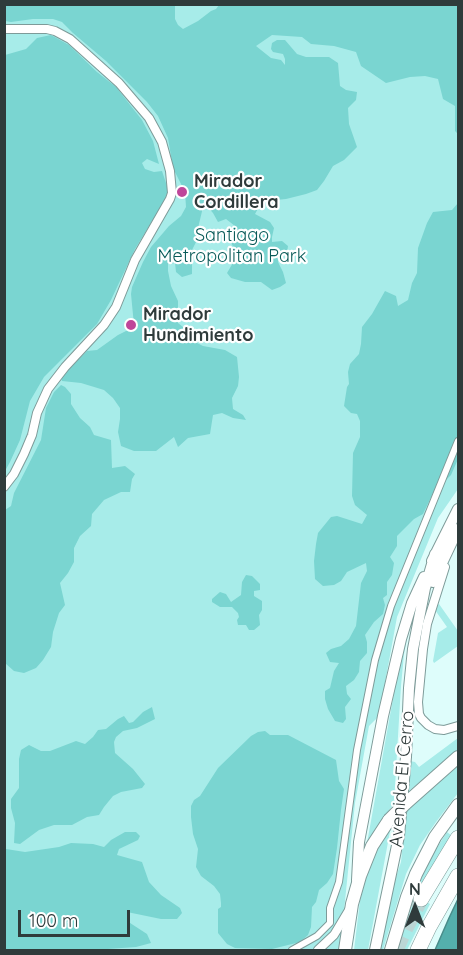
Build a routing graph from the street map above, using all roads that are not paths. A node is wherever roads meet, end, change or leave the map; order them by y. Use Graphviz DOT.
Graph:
graph roads {
  1 [pos="4,29"];
  2 [pos="459,441"];
  3 [pos="4,487"];
  4 [pos="459,509"];
  5 [pos="458,531"];
  6 [pos="444,536"];
  7 [pos="448,549"];
  8 [pos="435,554"];
  9 [pos="422,606"];
  10 [pos="459,726"];
  11 [pos="459,757"];
  12 [pos="459,806"];
  13 [pos="459,838"];
  14 [pos="459,876"];
  15 [pos="459,882"];
  16 [pos="357,886"];
  17 [pos="421,899"];
  18 [pos="352,904"];
  19 [pos="292,951"];
  20 [pos="318,951"];
  21 [pos="345,951"];
  22 [pos="375,951"];
  23 [pos="391,951"];
  24 [pos="418,951"];
  25 [pos="430,951"];
  1 -- 3 [label="street"];
  2 -- 19 [label="street"];
  4 -- 6 [label="street"];
  5 -- 6 [label="street"];
  5 -- 7 [label="street, Avenida El Cerro"];
  6 -- 8 [label="street"];
  7 -- 9 [label="street, Avenida El Cerro"];
  7 -- 10 [label="street, Avenida El Cerro"];
  8 -- 9 [label="street, Avenida El Cerro"];
  8 -- 16 [label="street"];
  9 -- 22 [label="street, Avenida El Cerro"];
  11 -- 16 [label="main road, bridge"];
  12 -- 23 [label="main road"];
  13 -- 17 [label="highway"];
  14 -- 24 [label="highway"];
  15 -- 25 [label="highway"];
  16 -- 18 [label="main road"];
  18 -- 20 [label="street"];
  18 -- 21 [label="main road"];
}
